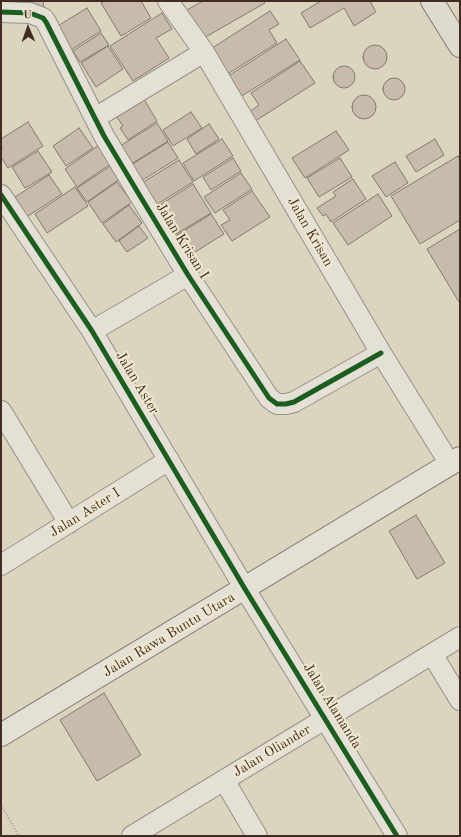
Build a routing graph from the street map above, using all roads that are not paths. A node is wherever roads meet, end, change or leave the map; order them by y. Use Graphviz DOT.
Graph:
graph roads {
  1 [pos="168,1"];
  2 [pos="432,1"];
  3 [pos="1,12"];
  4 [pos="460,46"];
  5 [pos="204,52"];
  6 [pos="95,118"];
  7 [pos="1,195"];
  8 [pos="188,275"];
  9 [pos="92,331"];
  10 [pos="381,353"];
  11 [pos="1,411"];
  12 [pos="169,460"];
  13 [pos="455,461"];
  14 [pos="69,523"];
  15 [pos="1,565"];
  16 [pos="245,589"];
  17 [pos="460,637"];
  18 [pos="432,654"];
  19 [pos="460,700"];
  20 [pos="325,718"];
  21 [pos="1,735"];
  22 [pos="224,780"];
  23 [pos="132,836"];
  24 [pos="257,836"];
  25 [pos="397,836"];
  1 -- 5 [label="street, Jalan Krisan"];
  2 -- 4 [label="main road"];
  3 -- 6 [label="street, Jalan Krisan I"];
  5 -- 6 [label="street"];
  5 -- 10 [label="street, Jalan Krisan"];
  6 -- 8 [label="street, Jalan Krisan I"];
  7 -- 9 [label="street, Jalan Aster"];
  8 -- 9 [label="street"];
  8 -- 10 [label="street, Jalan Krisan I"];
  9 -- 12 [label="street, Jalan Aster"];
  10 -- 13 [label="street, Jalan Krisan"];
  11 -- 14 [label="street"];
  12 -- 14 [label="street, Jalan Aster I"];
  12 -- 16 [label="street, Jalan Aster"];
  13 -- 16 [label="street, Jalan Rawa Buntu Utara"];
  14 -- 15 [label="street, Jalan Aster I"];
  16 -- 20 [label="street, Jalan Alamanda"];
  16 -- 21 [label="street, Jalan Rawa Buntu Utara"];
  17 -- 18 [label="street, Jalan Oliander"];
  18 -- 19 [label="street"];
  18 -- 20 [label="street, Jalan Oliander"];
  20 -- 22 [label="street, Jalan Oliander"];
  20 -- 25 [label="street, Jalan Alamanda"];
  22 -- 23 [label="street, Jalan Oliander"];
  22 -- 24 [label="street"];
}
